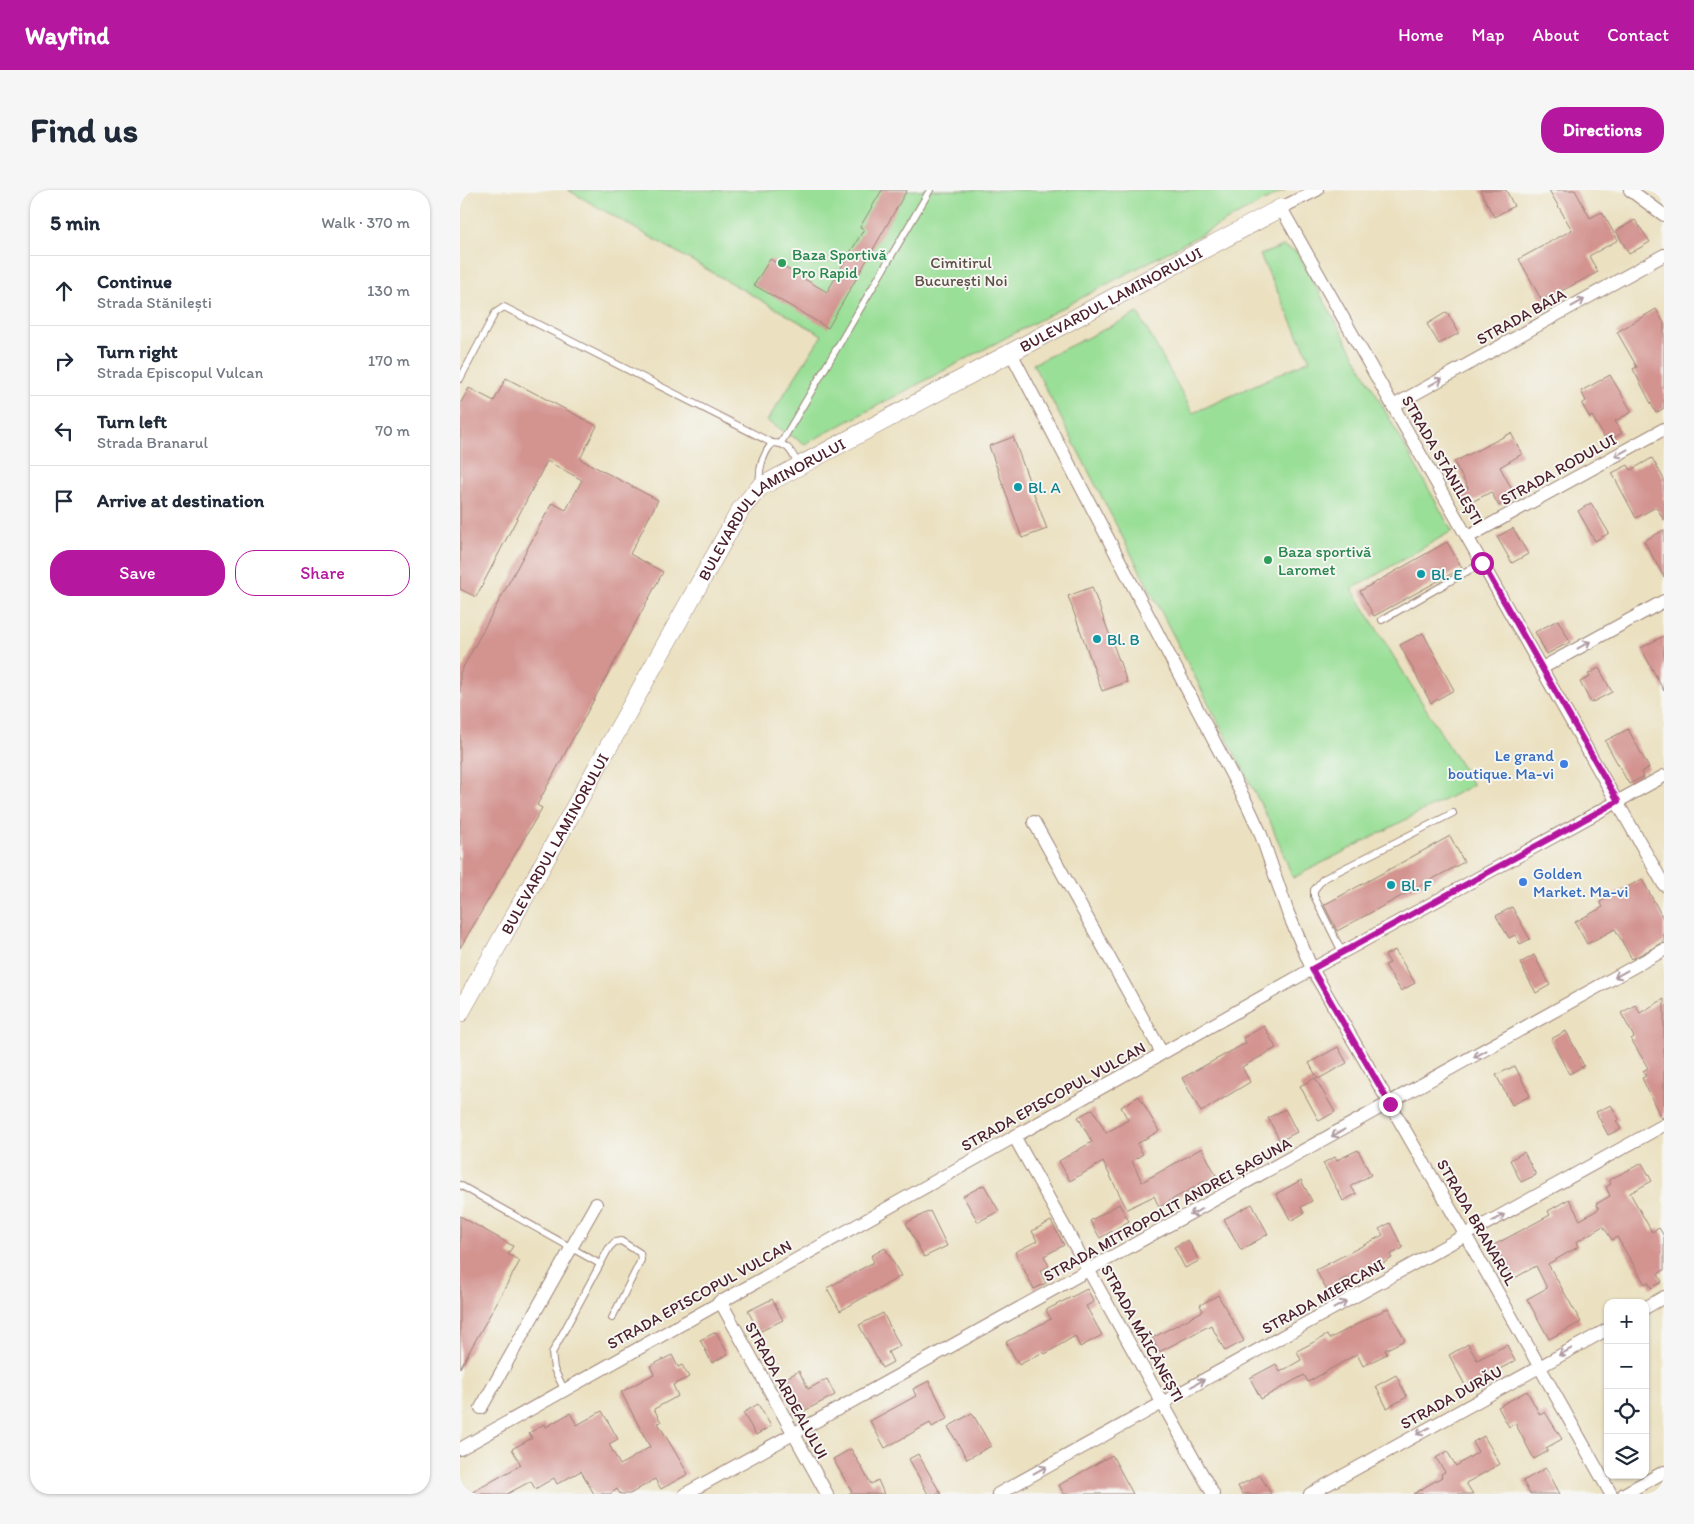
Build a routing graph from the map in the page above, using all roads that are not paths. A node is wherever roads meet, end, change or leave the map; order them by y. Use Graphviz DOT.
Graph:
graph roads {
  1 [pos="930,190"];
  2 [pos="1317,190"];
  3 [pos="1630,190"];
  4 [pos="1281,208"];
  5 [pos="1664,215"];
  6 [pos="1664,255"];
  7 [pos="1011,353"];
  8 [pos="460,379"];
  9 [pos="1394,406"];
  10 [pos="1664,429"];
  11 [pos="772,443"];
  12 [pos="781,443"];
  13 [pos="799,466"];
  14 [pos="760,487"];
  15 [pos="1468,537"];
  16 [pos="1482,563"];
  17 [pos="1664,600"];
  18 [pos="1382,620"];
  19 [pos="1542,668"];
  20 [pos="1664,776"];
  21 [pos="1618,801"];
  22 [pos="1454,813"];
  23 [pos="1034,822"];
  24 [pos="1664,885"];
  25 [pos="1664,950"];
  26 [pos="1342,952"];
  27 [pos="1312,969"];
  28 [pos="460,1013"];
  29 [pos="1162,1053"];
  30 [pos="1390,1104"];
  31 [pos="1664,1125"];
  32 [pos="1014,1136"];
  33 [pos="460,1185"];
  34 [pos="596,1204"];
  35 [pos="1466,1236"];
  36 [pos="571,1248"];
  37 [pos="600,1264"];
  38 [pos="1090,1271"];
  39 [pos="1664,1298"];
  40 [pos="720,1300"];
  41 [pos="1649,1306"];
  42 [pos="612,1318"];
  43 [pos="1604,1330"];
  44 [pos="1540,1366"];
  45 [pos="564,1389"];
  46 [pos="1162,1402"];
  47 [pos="481,1408"];
  48 [pos="793,1435"];
  49 [pos="460,1449"];
  50 [pos="1664,1472"];
  51 [pos="686,1494"];
  52 [pos="826,1494"];
  53 [pos="998,1494"];
  54 [pos="1213,1494"];
  55 [pos="1310,1494"];
  56 [pos="1611,1494"];
  57 [pos="1624,1494"];
  1 -- 12 [label="lane"];
  2 -- 4 [label="street"];
  3 -- 5 [label="street"];
  4 -- 7 [label="street, BULEVARDUL LAMINORULUI"];
  4 -- 9 [label="street, STRADA STĂNILEȘTI"];
  9 -- 6 [label="street, STRADA BAIA, one-way"];
  7 -- 13 [label="street, BULEVARDUL LAMINORULUI"];
  7 -- 27 [label="street, STRADA BRANARUL"];
  8 -- 11 [label="lane"];
  9 -- 15 [label="street, STRADA STĂNILEȘTI"];
  10 -- 15 [label="street, STRADA RODULUI, one-way"];
  11 -- 12 [label="lane"];
  11 -- 14 [label="lane"];
  12 -- 13 [label="lane"];
  13 -- 14 [label="street, BULEVARDUL LAMINORULUI"];
  14 -- 28 [label="street, BULEVARDUL LAMINORULUI"];
  15 -- 16 [label="street, STRADA STĂNILEȘTI"];
  16 -- 18 [label="lane"];
  16 -- 19 [label="street, STRADA STĂNILEȘTI"];
  19 -- 17 [label="street, one-way"];
  19 -- 21 [label="street, STRADA STĂNILEȘTI"];
  20 -- 21 [label="street, STRADA EPISCOPUL VULCAN"];
  21 -- 24 [label="street, STRADA STĂNILEȘTI"];
  21 -- 26 [label="street, STRADA EPISCOPUL VULCAN"];
  22 -- 26 [label="lane"];
  23 -- 29 [label="street"];
  25 -- 30 [label="street, STRADA MITROPOLIT ANDREI ȘAGUNA, one-way"];
  26 -- 27 [label="street, STRADA EPISCOPUL VULCAN"];
  27 -- 29 [label="street, STRADA EPISCOPUL VULCAN"];
  27 -- 30 [label="street, STRADA BRANARUL"];
  29 -- 32 [label="street, STRADA EPISCOPUL VULCAN"];
  30 -- 35 [label="street, STRADA BRANARUL"];
  30 -- 38 [label="street, STRADA MITROPOLIT ANDREI ȘAGUNA, one-way"];
  35 -- 31 [label="street, STRADA MIERCANI, one-way"];
  32 -- 38 [label="street, STRADA MĂICĂNEȘTI"];
  32 -- 40 [label="street, STRADA EPISCOPUL VULCAN"];
  33 -- 36 [label="lane"];
  34 -- 36 [label="street"];
  35 -- 44 [label="street, STRADA BRANARUL"];
  46 -- 35 [label="street, STRADA MIERCANI, one-way"];
  36 -- 37 [label="lane"];
  36 -- 47 [label="street"];
  37 -- 42 [label="lane"];
  37 -- 45 [label="lane"];
  38 -- 46 [label="street, STRADA MĂICĂNEȘTI"];
  38 -- 48 [label="street, STRADA MITROPOLIT ANDREI ȘAGUNA"];
  39 -- 41 [label="street"];
  40 -- 45 [label="street, STRADA EPISCOPUL VULCAN"];
  40 -- 48 [label="street, STRADA ARDEALULUI"];
  43 -- 44 [label="street, STRADA DURĂU, one-way"];
  44 -- 55 [label="street, STRADA DURĂU, one-way"];
  44 -- 56 [label="street, STRADA BRANARUL"];
  45 -- 49 [label="street, STRADA EPISCOPUL VULCAN"];
  53 -- 46 [label="street, STRADA MIERCANI, one-way"];
  46 -- 54 [label="street, STRADA MĂICĂNEȘTI"];
  48 -- 51 [label="street, STRADA MITROPOLIT ANDREI ȘAGUNA"];
  48 -- 52 [label="street, STRADA ARDEALULUI"];
  50 -- 57 [label="street"];
}
